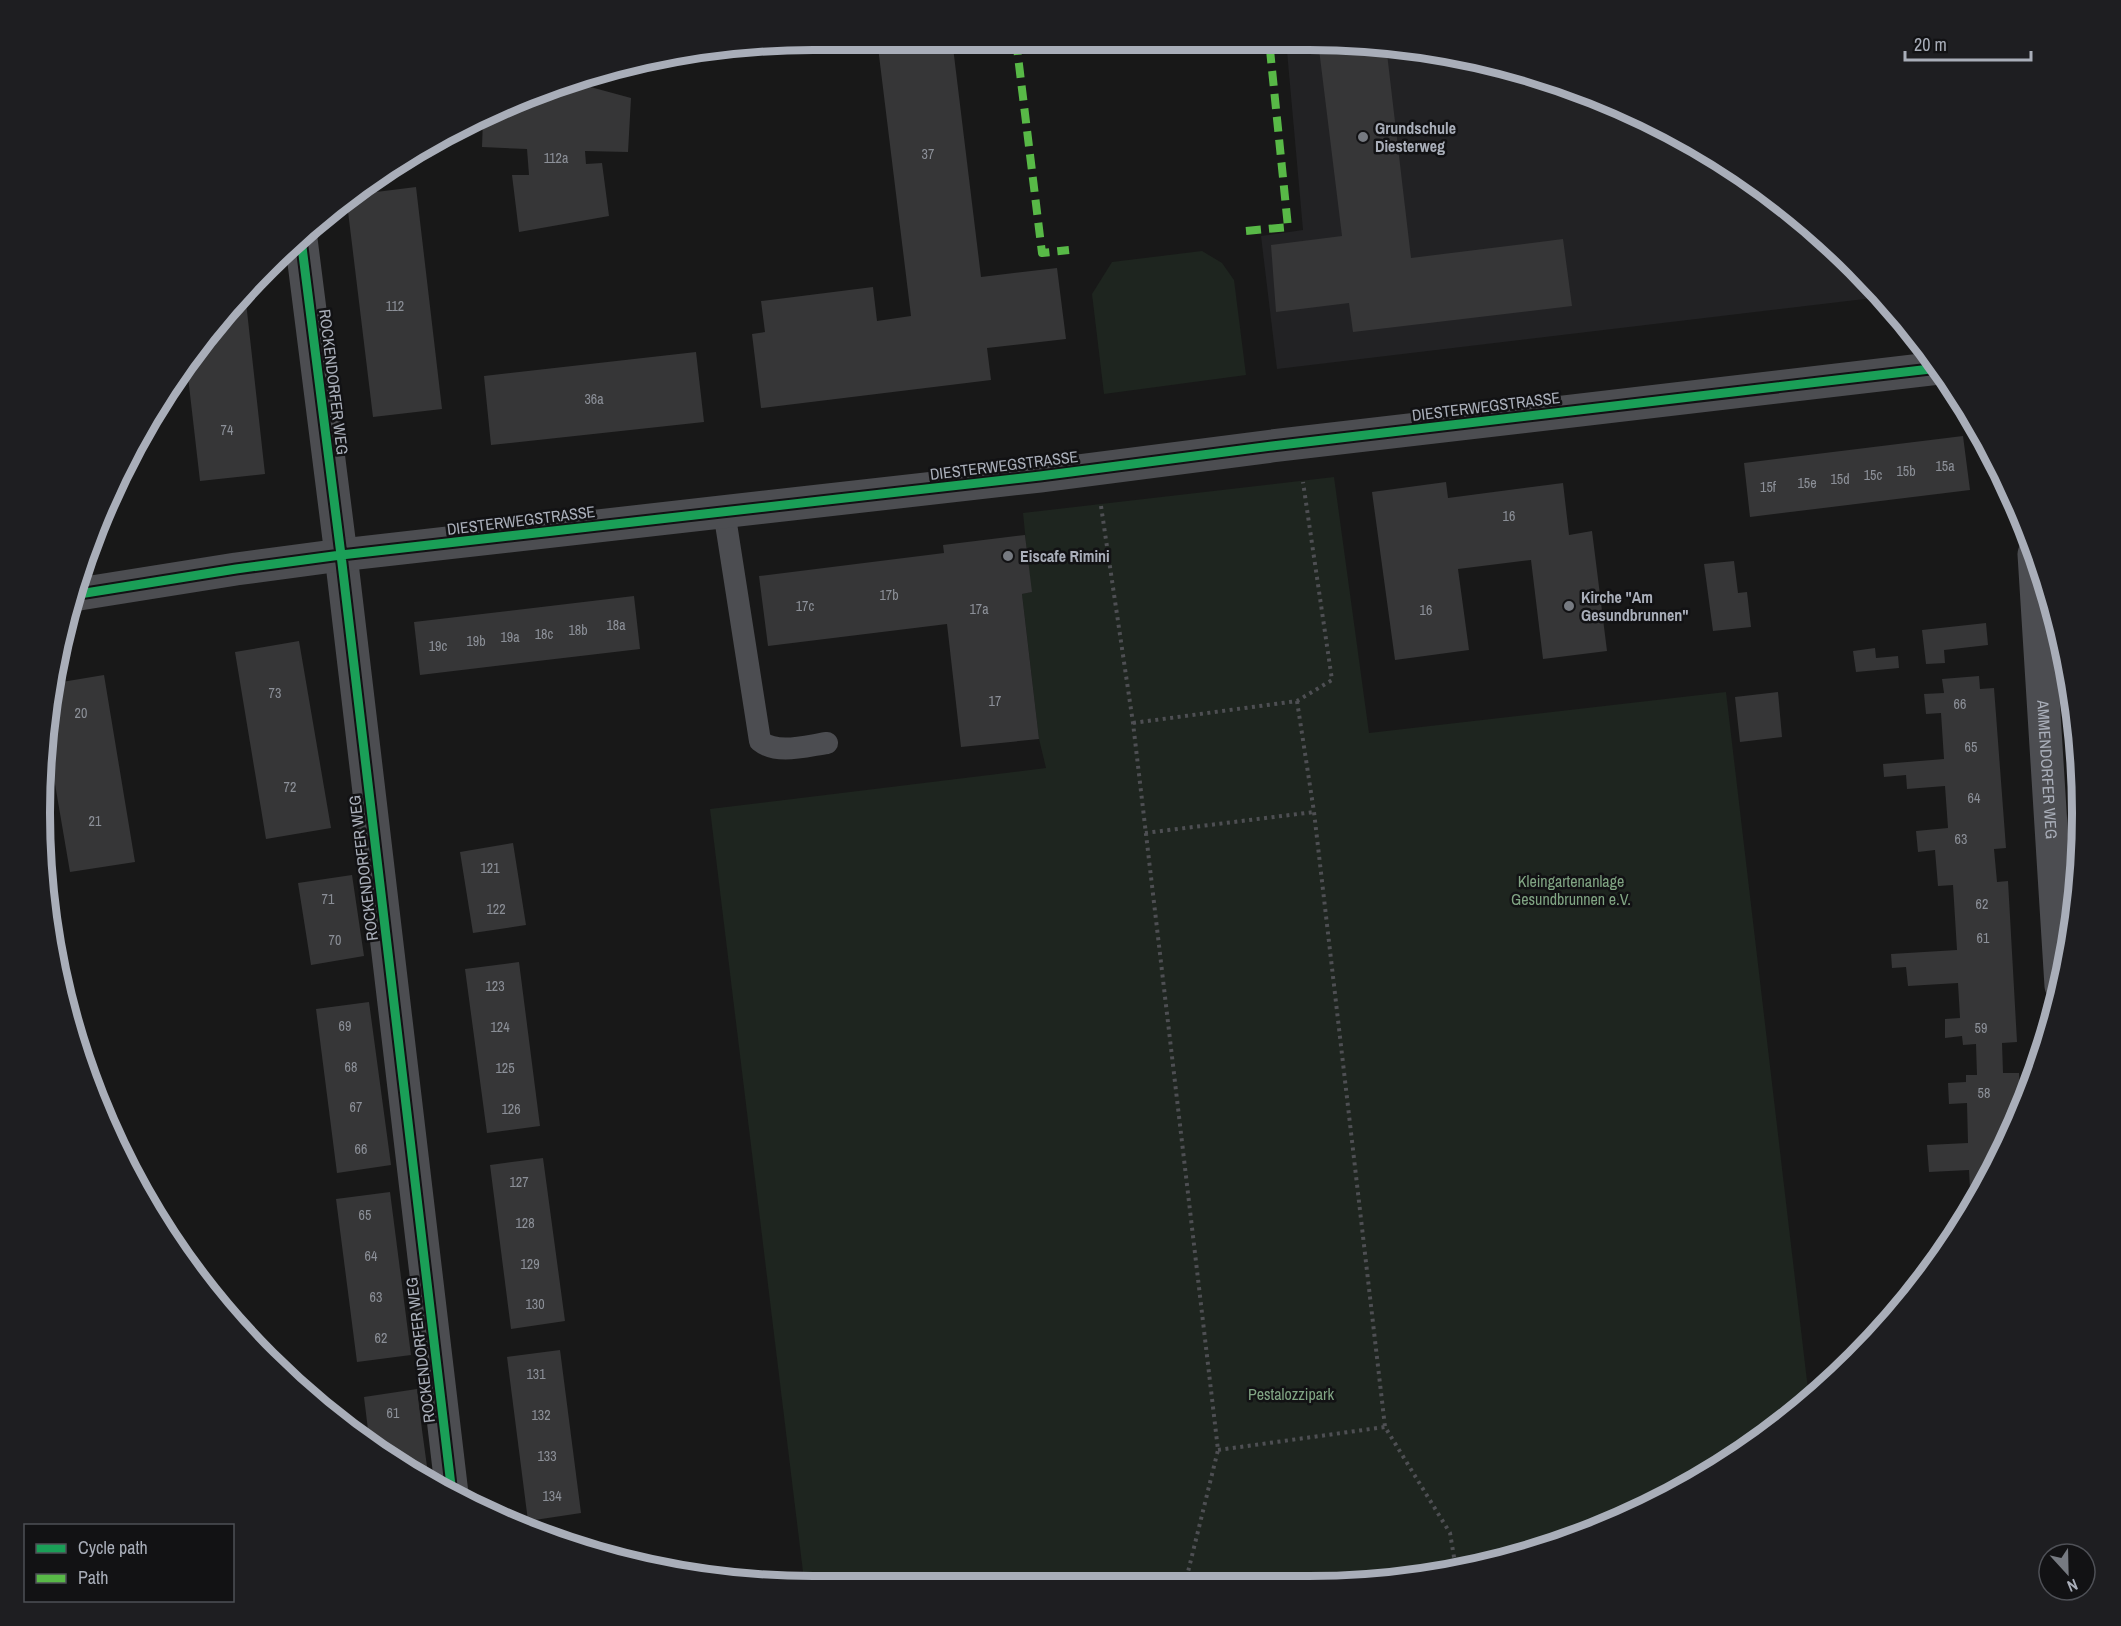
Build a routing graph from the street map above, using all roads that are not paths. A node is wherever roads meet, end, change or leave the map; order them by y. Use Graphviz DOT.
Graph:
graph roads {
  1 [pos="302,246"];
  2 [pos="1929,369"];
  3 [pos="724,512"];
  4 [pos="341,555"];
  5 [pos="2036,584"];
  6 [pos="82,593"];
  7 [pos="827,743"];
  8 [pos="2059,951"];
  9 [pos="451,1485"];
  1 -- 4 [label="street, ROCKENDORFER WEG"];
  2 -- 3 [label="street, DIESTERWEGSTRASSE"];
  3 -- 4 [label="street, DIESTERWEGSTRASSE"];
  3 -- 7 [label="lane"];
  4 -- 6 [label="street, DIESTERWEGSTRASSE"];
  4 -- 9 [label="street, ROCKENDORFER WEG"];
  5 -- 8 [label="street, AMMENDORFER WEG"];
}
